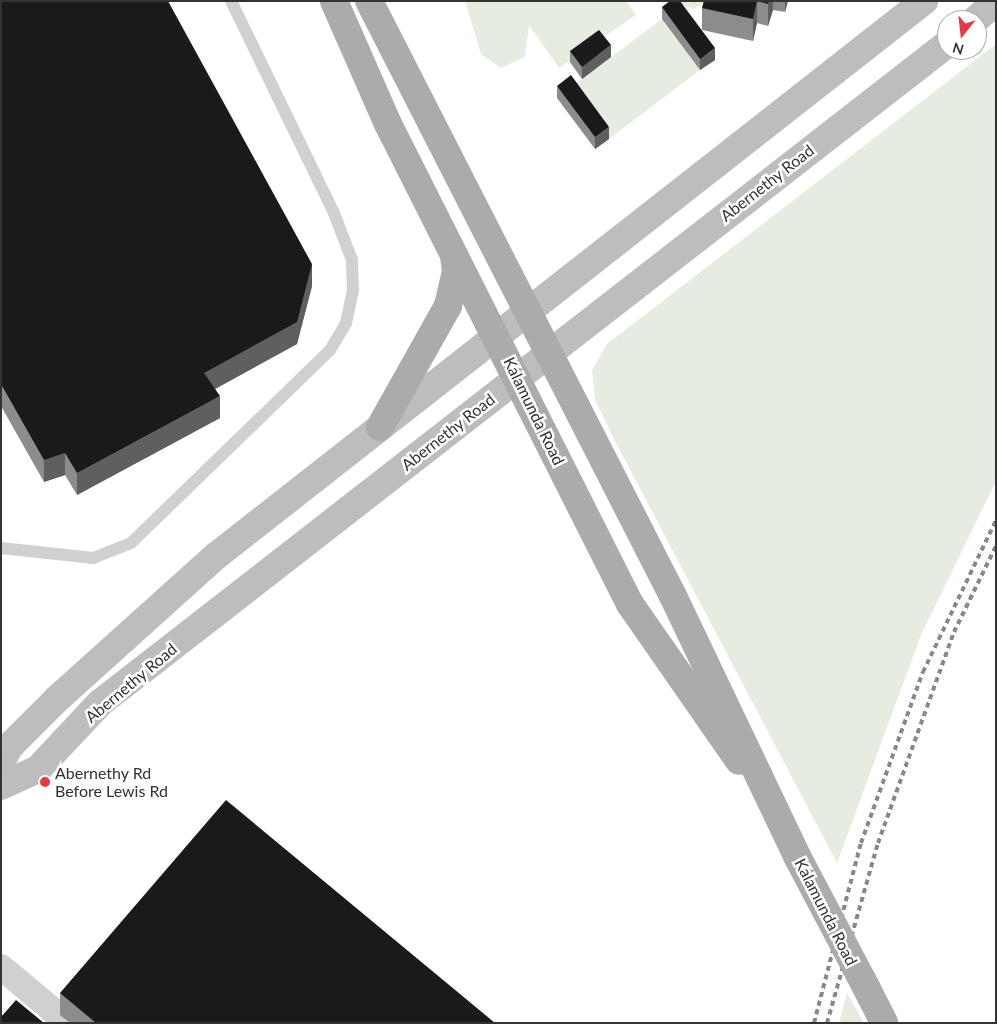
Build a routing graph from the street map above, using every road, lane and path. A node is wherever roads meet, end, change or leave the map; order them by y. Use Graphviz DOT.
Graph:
graph roads {
  1 [pos="231,1"];
  2 [pos="334,1"];
  3 [pos="369,1"];
  4 [pos="924,1"];
  5 [pos="937,52"];
  6 [pos="454,254"];
  7 [pos="528,311"];
  8 [pos="496,336"];
  9 [pos="549,352"];
  10 [pos="518,378"];
  11 [pos="380,427"];
  12 [pos="1,548"];
  13 [pos="1,762"];
  14 [pos="1,786"];
  15 [pos="768,800"];
  16 [pos="1,967"];
  17 [pos="68,1023"];
  18 [pos="884,1023"];
  1 -- 12 [label="lane"];
  2 -- 6 [label="main road, Kalamunda Road"];
  3 -- 7 [label="main road, Kalamunda Road"];
  4 -- 7 [label="main road"];
  5 -- 9 [label="main road, Abernethy Road"];
  6 -- 8 [label="main road, Kalamunda Road"];
  6 -- 11 [label="main road"];
  7 -- 8 [label="main road"];
  7 -- 9 [label="main road, Kalamunda Road"];
  8 -- 10 [label="main road, Kalamunda Road"];
  8 -- 11 [label="main road"];
  9 -- 10 [label="main road, Abernethy Road"];
  9 -- 15 [label="main road, Kalamunda Road"];
  10 -- 14 [label="main road, Abernethy Road"];
  10 -- 15 [label="main road, Kalamunda Road"];
  11 -- 13 [label="main road"];
  15 -- 18 [label="main road, Kalamunda Road, bridge"];
  16 -- 17 [label="street"];
}
